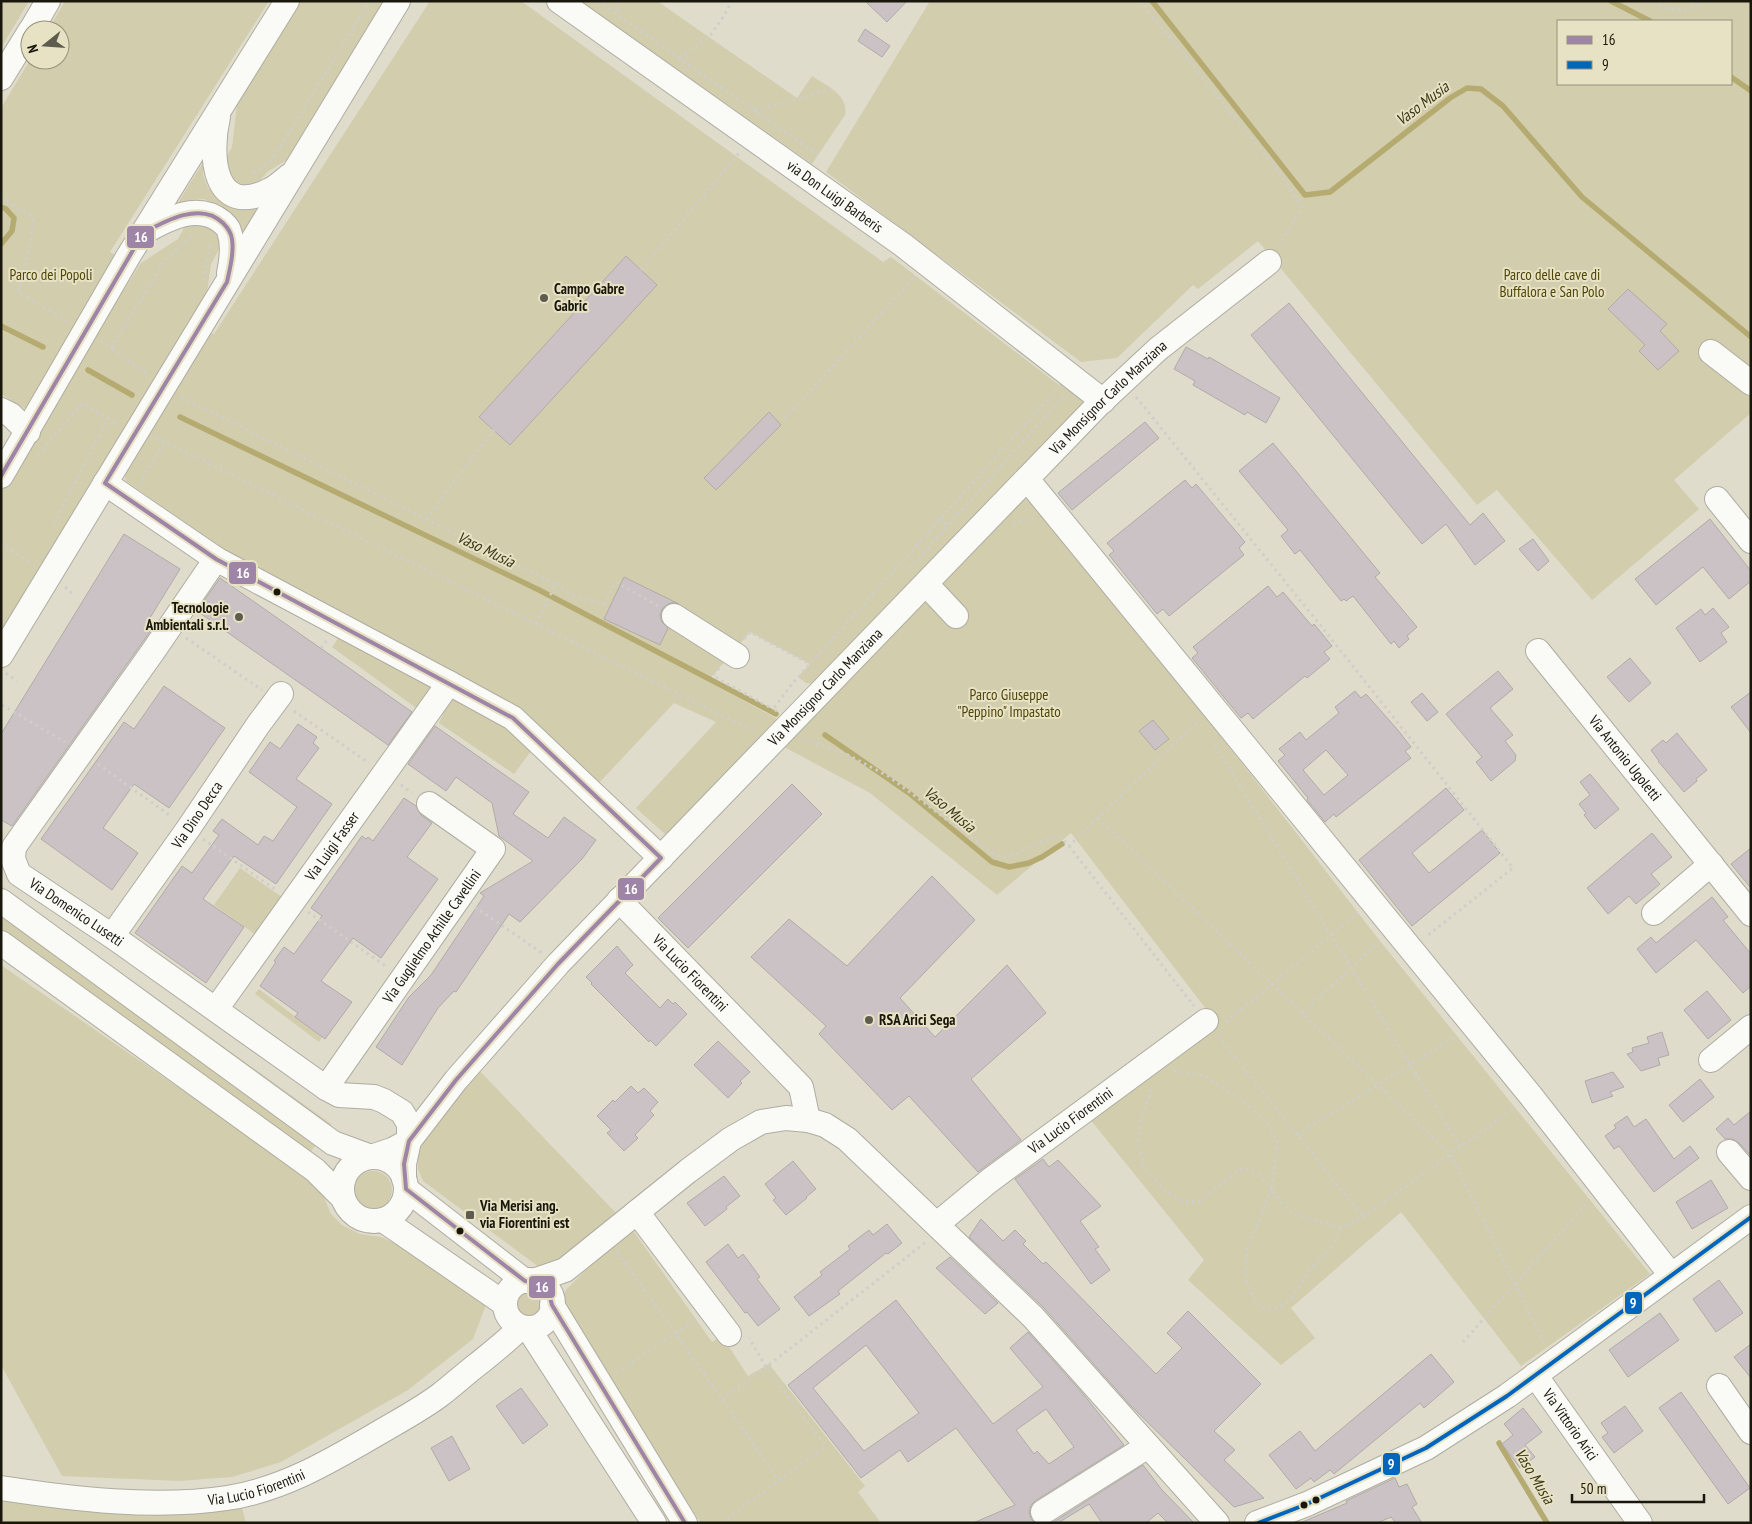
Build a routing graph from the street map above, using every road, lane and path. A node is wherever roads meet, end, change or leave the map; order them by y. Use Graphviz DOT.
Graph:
graph roads {
  1 [pos="48,1"];
  2 [pos="286,1"];
  3 [pos="398,1"];
  4 [pos="559,1"];
  5 [pos="598,1"];
  6 [pos="617,1"];
  7 [pos="732,1"];
  8 [pos="1140,1"];
  9 [pos="1654,1"];
  10 [pos="1705,1"];
  11 [pos="618,15"];
  12 [pos="37,20"];
  13 [pos="20,47"];
  14 [pos="679,58"];
  15 [pos="1,78"];
  16 [pos="832,89"];
  17 [pos="220,108"];
  18 [pos="755,111"];
  19 [pos="740,152"];
  20 [pos="818,155"];
  21 [pos="294,172"];
  22 [pos="1,198"];
  23 [pos="143,232"];
  24 [pos="1269,262"];
  25 [pos="641,270"];
  26 [pos="910,271"];
  27 [pos="227,282"];
  28 [pos="86,331"];
  29 [pos="1711,352"];
  30 [pos="1064,380"];
  31 [pos="1123,382"];
  32 [pos="1751,383"];
  33 [pos="173,391"];
  34 [pos="1103,401"];
  35 [pos="177,406"];
  36 [pos="1,410"];
  37 [pos="108,418"];
  38 [pos="784,419"];
  39 [pos="125,428"];
  40 [pos="162,430"];
  41 [pos="494,430"];
  42 [pos="28,432"];
  43 [pos="165,442"];
  44 [pos="32,463"];
  45 [pos="1,476"];
  46 [pos="1027,479"];
  47 [pos="105,483"];
  48 [pos="136,488"];
  49 [pos="1717,499"];
  50 [pos="1038,518"];
  51 [pos="426,519"];
  52 [pos="1006,530"];
  53 [pos="51,531"];
  54 [pos="1751,541"];
  55 [pos="38,557"];
  56 [pos="216,558"];
  57 [pos="34,566"];
  58 [pos="917,576"];
  59 [pos="556,584"];
  60 [pos="674,616"];
  61 [pos="956,616"];
  62 [pos="535,624"];
  63 [pos="170,627"];
  64 [pos="1538,651"];
  65 [pos="1,655"];
  66 [pos="737,656"];
  67 [pos="449,683"];
  68 [pos="280,699"];
  69 [pos="2,705"];
  70 [pos="783,713"];
  71 [pos="738,725"];
  72 [pos="1205,727"];
  73 [pos="773,741"];
  74 [pos="1215,744"];
  75 [pos="81,752"];
  76 [pos="372,766"];
  77 [pos="397,782"];
  78 [pos="429,804"];
  79 [pos="1098,818"];
  80 [pos="188,828"];
  81 [pos="660,858"];
  82 [pos="1711,864"];
  83 [pos="283,895"];
  84 [pos="460,897"];
  85 [pos="619,900"];
  86 [pos="1372,901"];
  87 [pos="1,902"];
  88 [pos="307,912"];
  89 [pos="1654,913"];
  90 [pos="1751,914"];
  91 [pos="1331,935"];
  92 [pos="112,936"];
  93 [pos="1380,941"];
  94 [pos="1,943"];
  95 [pos="1411,949"];
  96 [pos="558,964"];
  97 [pos="1351,968"];
  98 [pos="402,978"];
  99 [pos="1272,984"];
  100 [pos="216,1009"];
  101 [pos="1302,1013"];
  102 [pos="1213,1023"];
  103 [pos="1751,1027"];
  104 [pos="1457,1036"];
  105 [pos="1711,1060"];
  106 [pos="1410,1065"];
  107 [pos="1168,1075"];
  108 [pos="1156,1085"];
  109 [pos="1377,1085"];
  110 [pos="326,1088"];
  111 [pos="1531,1096"];
  112 [pos="808,1120"];
  113 [pos="1297,1135"];
  114 [pos="409,1141"];
  115 [pos="1461,1148"];
  116 [pos="1729,1152"];
  117 [pos="1450,1154"];
  118 [pos="371,1157"];
  119 [pos="1751,1178"];
  120 [pos="405,1184"];
  121 [pos="1602,1187"];
  122 [pos="1271,1189"];
  123 [pos="342,1197"];
  124 [pos="637,1212"];
  125 [pos="1751,1217"];
  126 [pos="383,1220"];
  127 [pos="939,1226"];
  128 [pos="1340,1227"];
  129 [pos="606,1237"];
  130 [pos="565,1270"];
  131 [pos="1671,1275"];
  132 [pos="529,1281"];
  133 [pos="1516,1284"];
  134 [pos="552,1301"];
  135 [pos="711,1310"];
  136 [pos="515,1318"];
  137 [pos="675,1333"];
  138 [pos="729,1334"];
  139 [pos="1463,1342"];
  140 [pos="766,1367"];
  141 [pos="1544,1369"];
  142 [pos="610,1377"];
  143 [pos="1719,1386"];
  144 [pos="722,1399"];
  145 [pos="1751,1432"];
  146 [pos="1148,1446"];
  147 [pos="778,1481"];
  148 [pos="1,1488"];
  149 [pos="1043,1512"];
  150 [pos="654,1523"];
  151 [pos="685,1523"];
  152 [pos="722,1523"];
  153 [pos="1217,1523"];
  154 [pos="1257,1523"];
  155 [pos="1640,1523"];
  1 -- 12 [label="street"];
  2 -- 17 [label="street"];
  3 -- 21 [label="street"];
  4 -- 30 [label="street, via Don Luigi Barberis"];
  5 -- 11 [label="path"];
  6 -- 11 [label="path"];
  7 -- 14 [label="path"];
  8 -- 24 [label="path"];
  9 -- 10 [label="path"];
  11 -- 14 [label="path"];
  13 -- 15 [label="street"];
  14 -- 18 [label="path"];
  16 -- 18 [label="path"];
  17 -- 21 [label="street"];
  17 -- 23 [label="street"];
  18 -- 20 [label="path"];
  19 -- 25 [label="path"];
  21 -- 27 [label="street"];
  22 -- 28 [label="path"];
  23 -- 27 [label="street"];
  23 -- 28 [label="street"];
  24 -- 31 [label="street, Via Monsignor Carlo Manziana"];
  26 -- 38 [label="path"];
  27 -- 33 [label="street"];
  28 -- 33 [label="path"];
  28 -- 42 [label="street"];
  29 -- 32 [label="street"];
  30 -- 34 [label="street, via Don Luigi Barberis"];
  30 -- 58 [label="path"];
  30 -- 70 [label="path"];
  31 -- 34 [label="street, Via Monsignor Carlo Manziana"];
  31 -- 95 [label="path"];
  33 -- 35 [label="path"];
  33 -- 47 [label="street"];
  33 -- 51 [label="path"];
  34 -- 46 [label="street, Via Monsignor Carlo Manziana"];
  36 -- 42 [label="street"];
  37 -- 39 [label="path"];
  37 -- 44 [label="path"];
  37 -- 53 [label="path"];
  40 -- 43 [label="path"];
  41 -- 51 [label="path"];
  42 -- 45 [label="street"];
  43 -- 48 [label="path"];
  43 -- 62 [label="path"];
  46 -- 58 [label="street, Via Monsignor Carlo Manziana"];
  46 -- 86 [label="street"];
  47 -- 56 [label="street"];
  47 -- 65 [label="street"];
  49 -- 54 [label="street"];
  50 -- 52 [label="path"];
  51 -- 59 [label="path"];
  55 -- 57 [label="path"];
  56 -- 63 [label="street, Via Domenico Lusetti"];
  56 -- 67 [label="street"];
  58 -- 61 [label="street"];
  58 -- 73 [label="street, Via Monsignor Carlo Manziana"];
  59 -- 60 [label="path"];
  59 -- 62 [label="path"];
  60 -- 66 [label="street"];
  62 -- 71 [label="path"];
  63 -- 68 [label="path"];
  63 -- 75 [label="street, Via Domenico Lusetti"];
  64 -- 82 [label="street, Via Antonio Ugoletti"];
  67 -- 81 [label="street"];
  67 -- 100 [label="street, Via Luigi Fasser"];
  68 -- 76 [label="path"];
  68 -- 80 [label="street, Via Dino Decca"];
  69 -- 75 [label="path"];
  72 -- 79 [label="path"];
  73 -- 79 [label="path"];
  73 -- 81 [label="street, Via Monsignor Carlo Manziana"];
  74 -- 91 [label="path"];
  75 -- 80 [label="path"];
  75 -- 92 [label="street, Via Domenico Lusetti"];
  77 -- 78 [label="path"];
  78 -- 84 [label="street, Via Guglielmo Achille Cavellini"];
  79 -- 99 [label="path"];
  80 -- 83 [label="path"];
  80 -- 92 [label="street, Via Dino Decca"];
  81 -- 85 [label="street, Via Monsignor Carlo Manziana"];
  82 -- 89 [label="street"];
  82 -- 90 [label="street, Via Antonio Ugoletti"];
  84 -- 96 [label="path"];
  84 -- 98 [label="street, Via Guglielmo Achille Cavellini"];
  85 -- 96 [label="street, Via Monsignor Carlo Manziana"];
  85 -- 112 [label="street, Via Lucio Fiorentini"];
  86 -- 91 [label="path"];
  86 -- 95 [label="street"];
  87 -- 118 [label="street"];
  88 -- 98 [label="path"];
  91 -- 97 [label="path"];
  91 -- 99 [label="path"];
  92 -- 100 [label="street, Via Domenico Lusetti"];
  93 -- 97 [label="path"];
  94 -- 123 [label="street"];
  95 -- 111 [label="street"];
  96 -- 114 [label="street, Via Monsignor Carlo Manziana"];
  97 -- 101 [label="path"];
  97 -- 106 [label="path"];
  98 -- 110 [label="street, Via Guglielmo Achille Cavellini"];
  99 -- 101 [label="path"];
  99 -- 102 [label="path"];
  100 -- 110 [label="street, Via Domenico Lusetti"];
  101 -- 109 [label="path"];
  102 -- 127 [label="street, Via Lucio Fiorentini"];
  103 -- 105 [label="street"];
  104 -- 106 [label="path"];
  106 -- 109 [label="path"];
  106 -- 115 [label="path"];
  107 -- 122 [label="path"];
  108 -- 122 [label="path"];
  109 -- 113 [label="path"];
  109 -- 117 [label="path"];
  110 -- 114 [label="street, Via Domenico Lusetti"];
  111 -- 115 [label="path"];
  111 -- 121 [label="street"];
  112 -- 124 [label="street"];
  112 -- 127 [label="street"];
  114 -- 118 [label="street, Via Monsignor Carlo Manziana"];
  114 -- 120 [label="street, Via Monsignor Carlo Manziana"];
  115 -- 117 [label="path"];
  116 -- 119 [label="street"];
  117 -- 128 [label="path"];
  117 -- 133 [label="path"];
  118 -- 120 [label="street"];
  118 -- 123 [label="street"];
  120 -- 126 [label="street"];
  120 -- 132 [label="street"];
  121 -- 131 [label="street"];
  121 -- 133 [label="path"];
  122 -- 128 [label="path"];
  122 -- 128 [label="path"];
  123 -- 126 [label="street"];
  124 -- 129 [label="street"];
  124 -- 135 [label="street"];
  125 -- 131 [label="street, Via Vittorio Arici"];
  126 -- 136 [label="street"];
  127 -- 140 [label="path"];
  127 -- 146 [label="street"];
  129 -- 130 [label="street"];
  129 -- 137 [label="path"];
  130 -- 132 [label="street"];
  130 -- 134 [label="street"];
  131 -- 141 [label="street, Via Vittorio Arici"];
  132 -- 134 [label="street"];
  132 -- 136 [label="street"];
  133 -- 139 [label="path"];
  133 -- 141 [label="path"];
  134 -- 136 [label="street"];
  134 -- 151 [label="street"];
  135 -- 137 [label="path"];
  135 -- 138 [label="street"];
  136 -- 148 [label="street, Via Lucio Fiorentini"];
  136 -- 150 [label="street"];
  137 -- 142 [label="path"];
  137 -- 144 [label="path"];
  140 -- 144 [label="path"];
  140 -- 147 [label="path"];
  141 -- 154 [label="street, Via Vittorio Arici"];
  141 -- 155 [label="street, Via Vittorio Arici"];
  143 -- 145 [label="street"];
  144 -- 147 [label="path"];
  146 -- 149 [label="street"];
  146 -- 153 [label="street"];
  147 -- 152 [label="path"];
}
